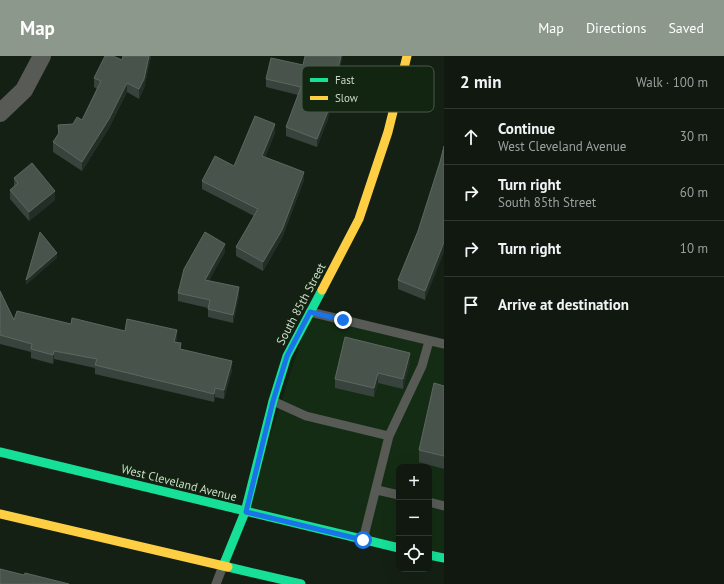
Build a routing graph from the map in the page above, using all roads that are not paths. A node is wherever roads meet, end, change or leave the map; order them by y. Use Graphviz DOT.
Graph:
graph roads {
  1 [pos="42,56"];
  2 [pos="407,56"];
  3 [pos="404,66"];
  4 [pos="0,112"];
  5 [pos="393,112"];
  6 [pos="310,312"];
  7 [pos="429,341"];
  8 [pos="444,344"];
  9 [pos="273,401"];
  10 [pos="389,436"];
  11 [pos="0,452"];
  12 [pos="377,490"];
  13 [pos="396,494"];
  14 [pos="432,503"];
  15 [pos="444,506"];
  16 [pos="246,512"];
  17 [pos="0,514"];
  18 [pos="363,540"];
  19 [pos="396,547"];
  20 [pos="432,556"];
  21 [pos="444,558"];
  22 [pos="222,566"];
  23 [pos="216,584"];
  24 [pos="301,584"];
  1 -- 4 [label="street"];
  2 -- 3 [label="street, South 85th Street"];
  5 -- 6 [label="street, South 85th Street"];
  6 -- 7 [label="lane"];
  6 -- 9 [label="street, South 85th Street"];
  7 -- 8 [label="lane"];
  7 -- 10 [label="lane"];
  9 -- 10 [label="lane"];
  9 -- 16 [label="street, South 85th Street"];
  10 -- 12 [label="lane"];
  11 -- 16 [label="street, West Cleveland Avenue"];
  12 -- 13 [label="lane"];
  12 -- 18 [label="lane"];
  14 -- 15 [label="lane"];
  16 -- 18 [label="street, West Cleveland Avenue"];
  16 -- 22 [label="street, South 85th Street"];
  17 -- 22 [label="street"];
  18 -- 19 [label="street, West Cleveland Avenue"];
  20 -- 21 [label="street"];
  22 -- 23 [label="lane"];
  22 -- 24 [label="street"];
}
